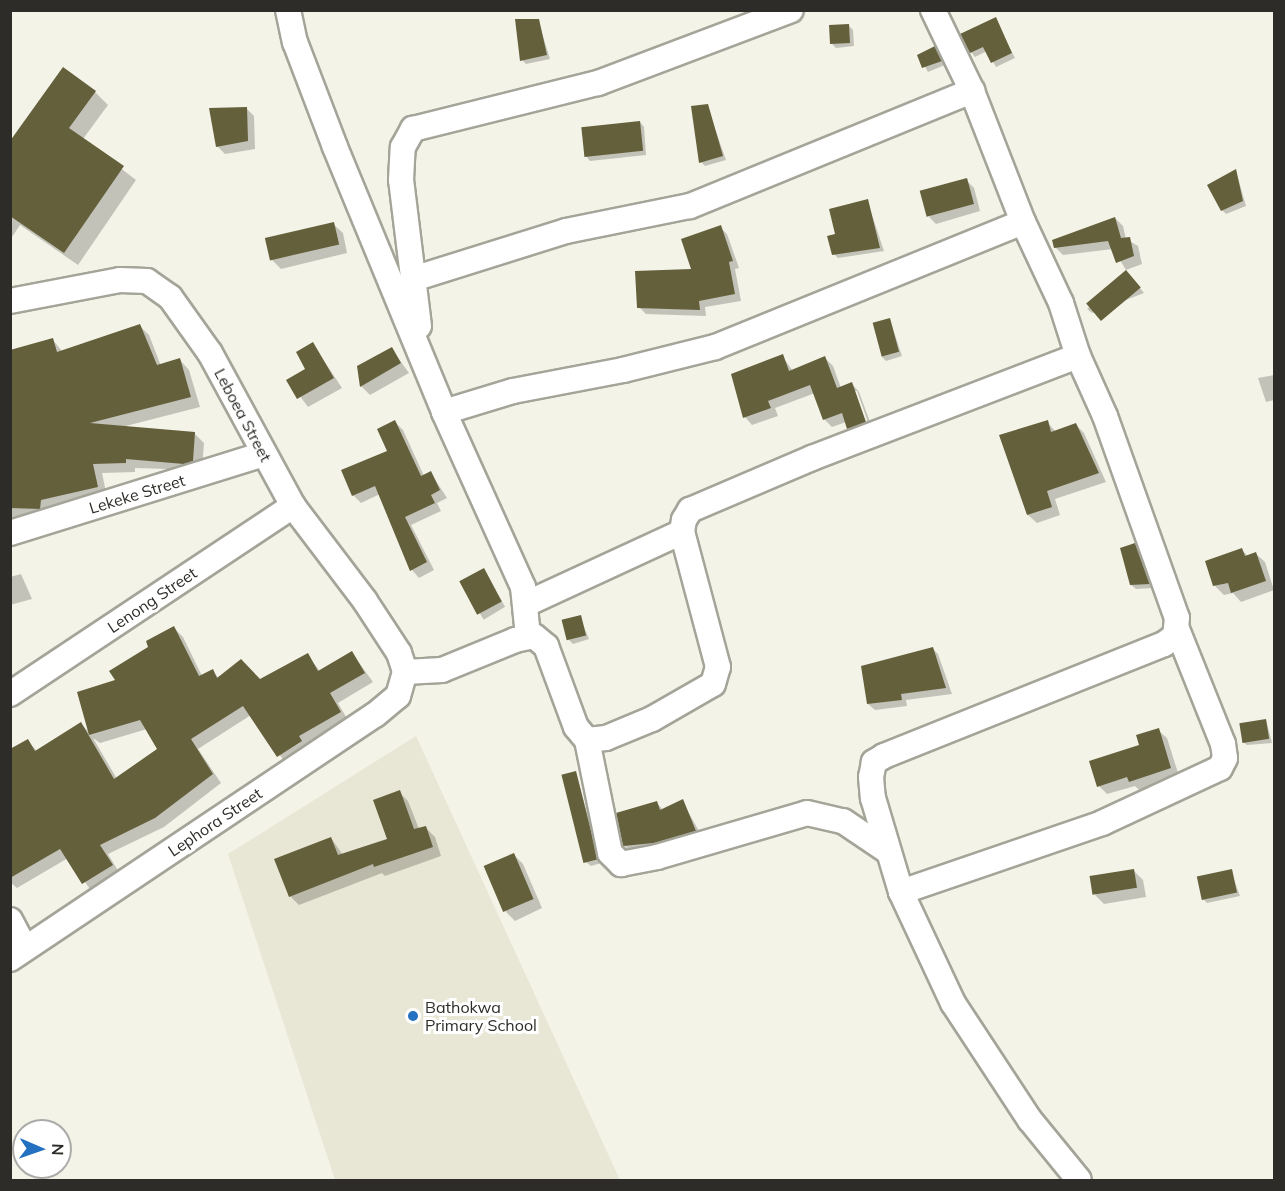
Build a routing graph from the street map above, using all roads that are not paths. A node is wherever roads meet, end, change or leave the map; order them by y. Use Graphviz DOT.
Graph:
graph roads {
  1 [pos="288,10"];
  2 [pos="791,10"];
  3 [pos="933,10"];
  4 [pos="972,91"];
  5 [pos="1023,222"];
  6 [pos="413,279"];
  7 [pos="10,301"];
  8 [pos="1078,356"];
  9 [pos="422,357"];
  10 [pos="444,412"];
  11 [pos="263,454"];
  12 [pos="293,506"];
  13 [pos="682,532"];
  14 [pos="10,533"];
  15 [pos="526,604"];
  16 [pos="1177,629"];
  17 [pos="528,636"];
  18 [pos="405,672"];
  19 [pos="10,694"];
  20 [pos="587,740"];
  21 [pos="889,852"];
  22 [pos="901,892"];
  23 [pos="10,920"];
  24 [pos="18,954"];
  25 [pos="1079,1180"];
  1 -- 9 [label="street"];
  2 -- 6 [label="street"];
  3 -- 4 [label="street"];
  4 -- 5 [label="street"];
  4 -- 6 [label="street"];
  5 -- 8 [label="street"];
  5 -- 10 [label="street"];
  6 -- 9 [label="street"];
  7 -- 11 [label="street, Leboea Street"];
  8 -- 13 [label="street"];
  8 -- 16 [label="street"];
  9 -- 10 [label="street"];
  10 -- 15 [label="street"];
  11 -- 12 [label="street, Leboea Street"];
  11 -- 14 [label="street, Lekeke Street"];
  12 -- 18 [label="street, Leboea Street"];
  12 -- 19 [label="street, Lenong Street"];
  13 -- 15 [label="street"];
  13 -- 20 [label="street"];
  15 -- 17 [label="street"];
  16 -- 21 [label="street"];
  16 -- 22 [label="street"];
  17 -- 18 [label="street"];
  17 -- 20 [label="street"];
  18 -- 24 [label="street, Lephora Street"];
  20 -- 21 [label="street"];
  21 -- 22 [label="street"];
  22 -- 25 [label="street"];
  23 -- 24 [label="street"];
}
